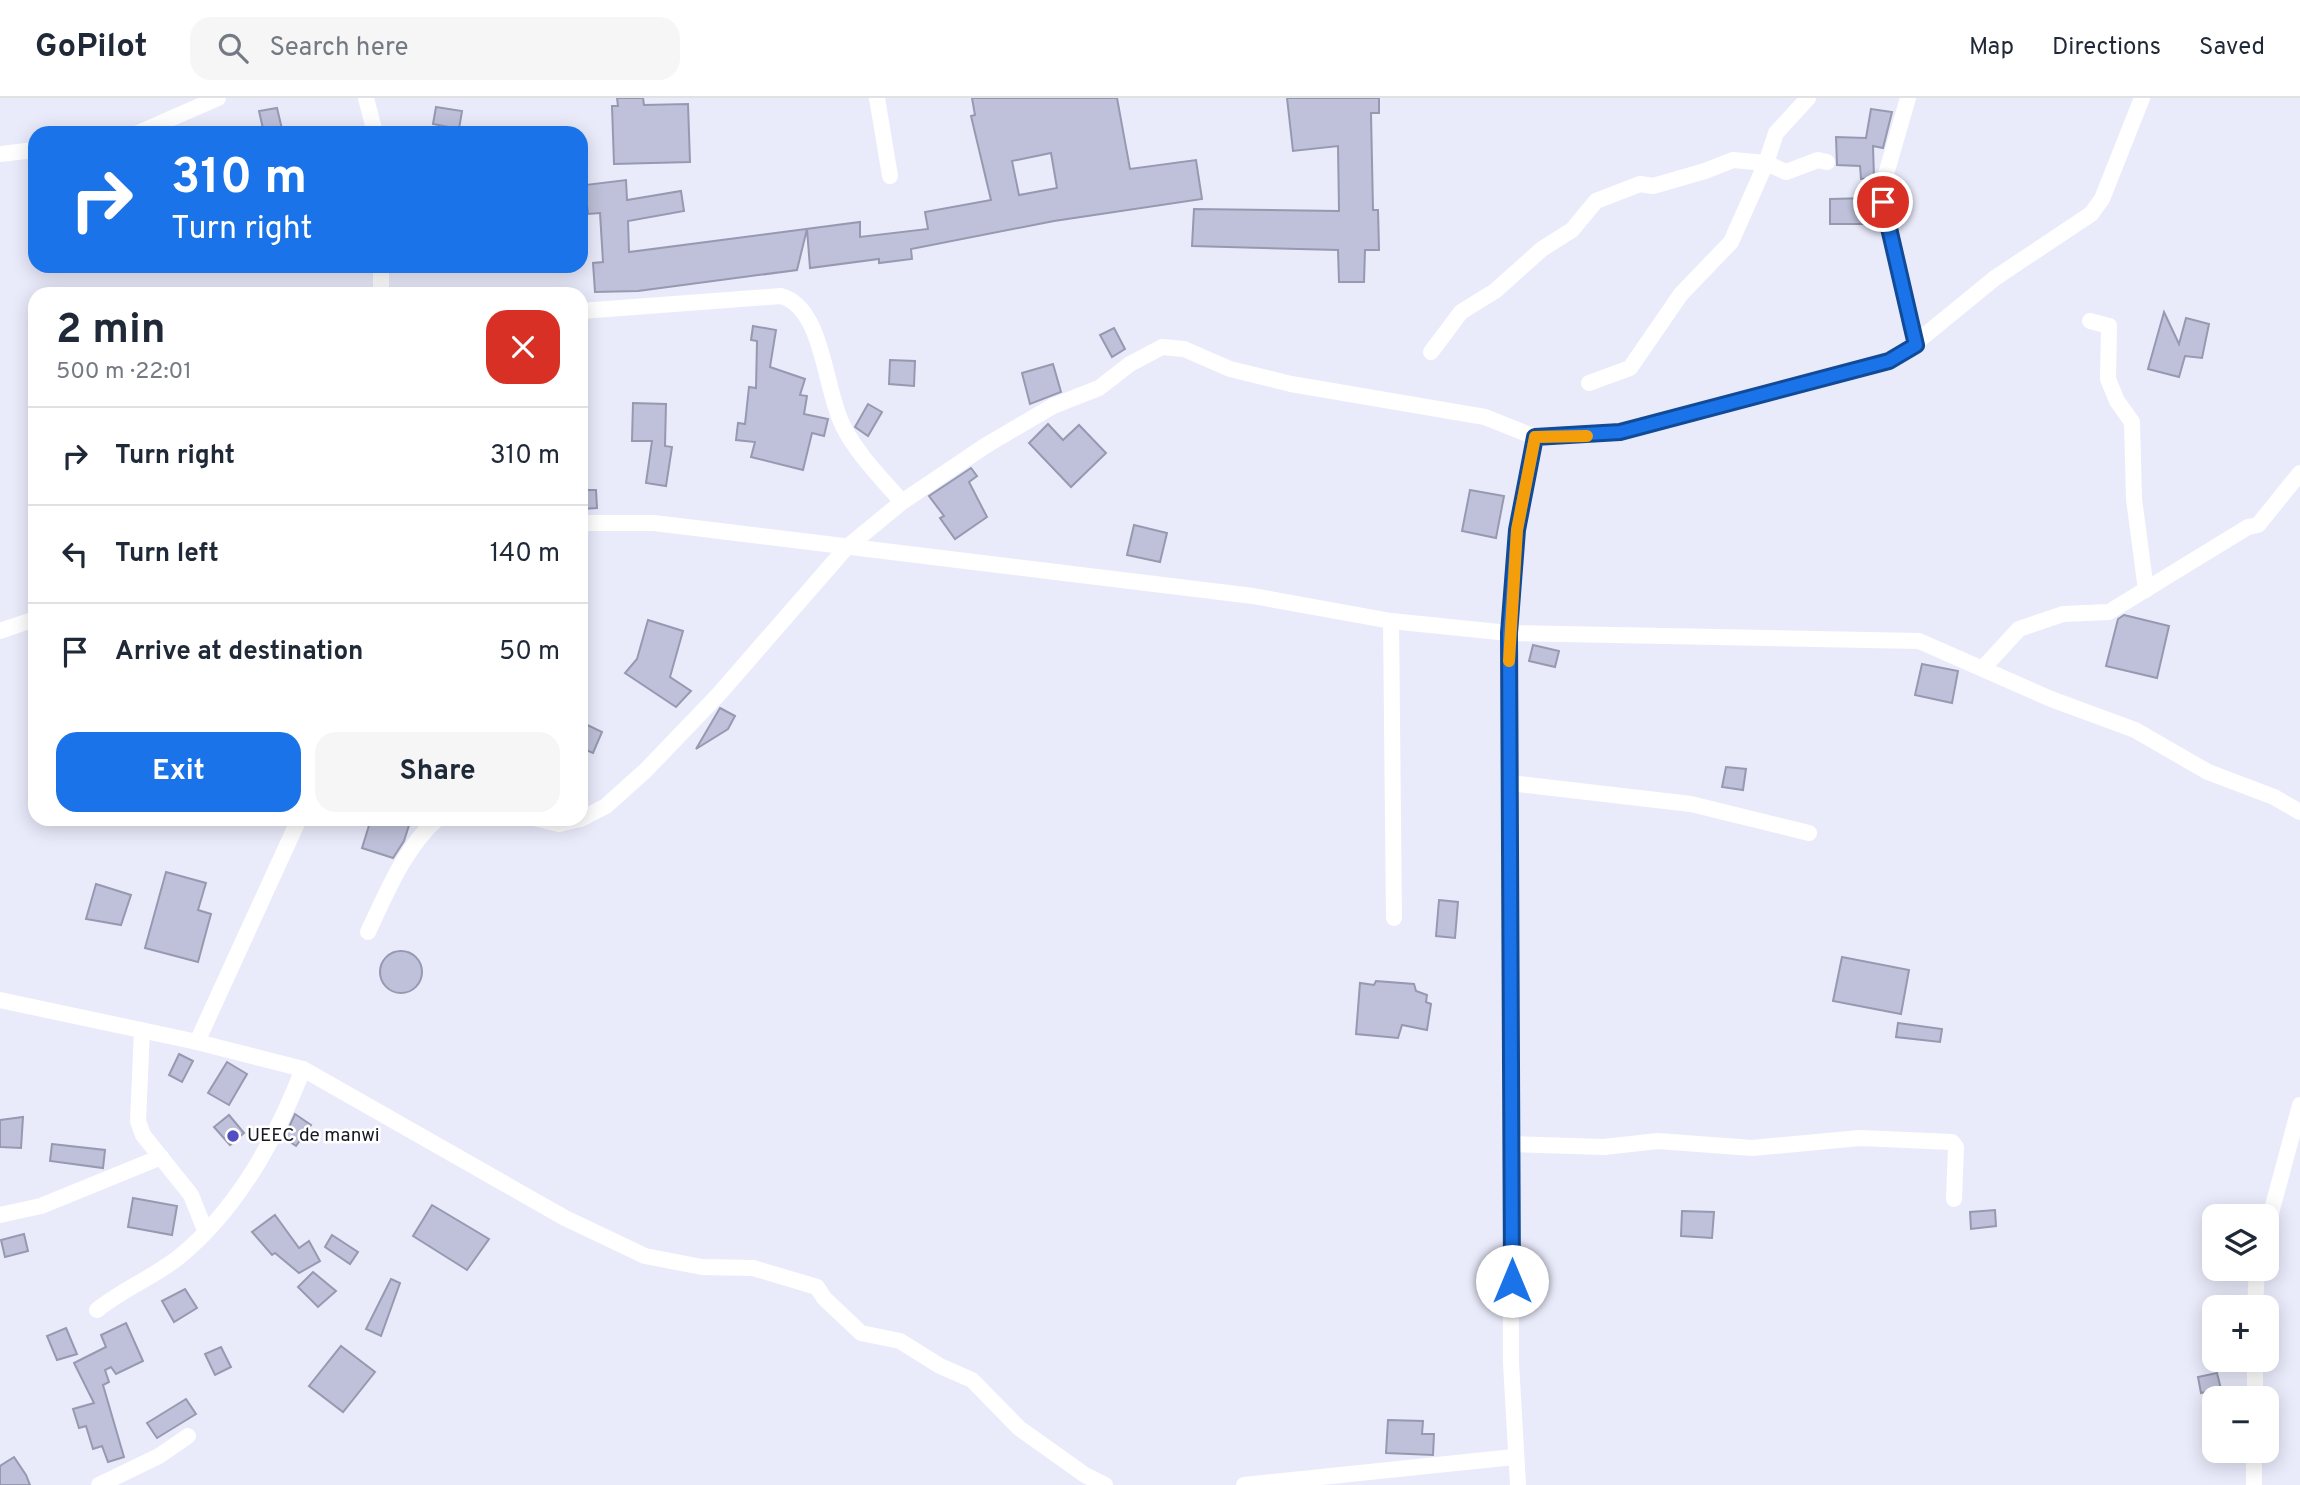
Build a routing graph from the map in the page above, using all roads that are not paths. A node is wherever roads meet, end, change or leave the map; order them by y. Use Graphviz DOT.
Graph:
graph roads {
  1 [pos="218,98"];
  2 [pos="366,98"];
  3 [pos="877,98"];
  4 [pos="1808,98"];
  5 [pos="1908,98"];
  6 [pos="2142,98"];
  7 [pos="154,126"];
  8 [pos="373,126"];
  9 [pos="28,151"];
  10 [pos="0,154"];
  11 [pos="1827,162"];
  12 [pos="1766,163"];
  13 [pos="890,176"];
  14 [pos="588,310"];
  15 [pos="2090,321"];
  16 [pos="1916,345"];
  17 [pos="1431,352"];
  18 [pos="1589,383"];
  19 [pos="1535,437"];
  20 [pos="2300,473"];
  21 [pos="902,502"];
  22 [pos="588,523"];
  23 [pos="846,548"];
  24 [pos="2146,590"];
  25 [pos="28,621"];
  26 [pos="1391,621"];
  27 [pos="0,631"];
  28 [pos="1509,633"];
  29 [pos="1983,668"];
  30 [pos="1510,783"];
  31 [pos="2300,812"];
  32 [pos="588,815"];
  33 [pos="296,826"];
  34 [pos="429,826"];
  35 [pos="1809,833"];
  36 [pos="1394,918"];
  37 [pos="368,932"];
  38 [pos="0,1000"];
  39 [pos="142,1030"];
  40 [pos="197,1042"];
  41 [pos="303,1069"];
  42 [pos="2300,1105"];
  43 [pos="1512,1144"];
  44 [pos="161,1157"];
  45 [pos="1954,1199"];
  46 [pos="2274,1204"];
  47 [pos="0,1216"];
  48 [pos="205,1230"];
  49 [pos="97,1310"];
  50 [pos="188,1436"];
  51 [pos="1514,1457"];
  52 [pos="2254,1463"];
  53 [pos="99,1485"];
  54 [pos="1105,1485"];
  55 [pos="1244,1485"];
  56 [pos="1518,1485"];
  57 [pos="2254,1485"];
  1 -- 7 [label="street"];
  2 -- 8 [label="street"];
  3 -- 13 [label="street"];
  4 -- 12 [label="street"];
  5 -- 16 [label="street"];
  6 -- 16 [label="street"];
  9 -- 10 [label="street"];
  11 -- 12 [label="street"];
  12 -- 17 [label="street"];
  12 -- 18 [label="street"];
  14 -- 21 [label="street"];
  15 -- 24 [label="street"];
  16 -- 19 [label="street"];
  19 -- 21 [label="street"];
  19 -- 28 [label="street"];
  20 -- 24 [label="street"];
  21 -- 23 [label="street"];
  22 -- 23 [label="street"];
  23 -- 26 [label="street"];
  23 -- 32 [label="street"];
  24 -- 29 [label="street"];
  25 -- 27 [label="street"];
  26 -- 28 [label="street"];
  26 -- 36 [label="street"];
  28 -- 29 [label="street"];
  28 -- 30 [label="street"];
  29 -- 31 [label="street"];
  30 -- 35 [label="street"];
  30 -- 43 [label="street"];
  33 -- 40 [label="street"];
  34 -- 37 [label="street"];
  38 -- 39 [label="street"];
  39 -- 40 [label="street"];
  39 -- 44 [label="street"];
  40 -- 41 [label="street"];
  41 -- 48 [label="street"];
  41 -- 54 [label="street"];
  42 -- 46 [label="street"];
  43 -- 45 [label="street"];
  43 -- 51 [label="street"];
  44 -- 47 [label="street"];
  44 -- 48 [label="street"];
  48 -- 49 [label="street"];
  50 -- 53 [label="street"];
  51 -- 55 [label="street"];
  51 -- 56 [label="street"];
  52 -- 57 [label="street"];
}
